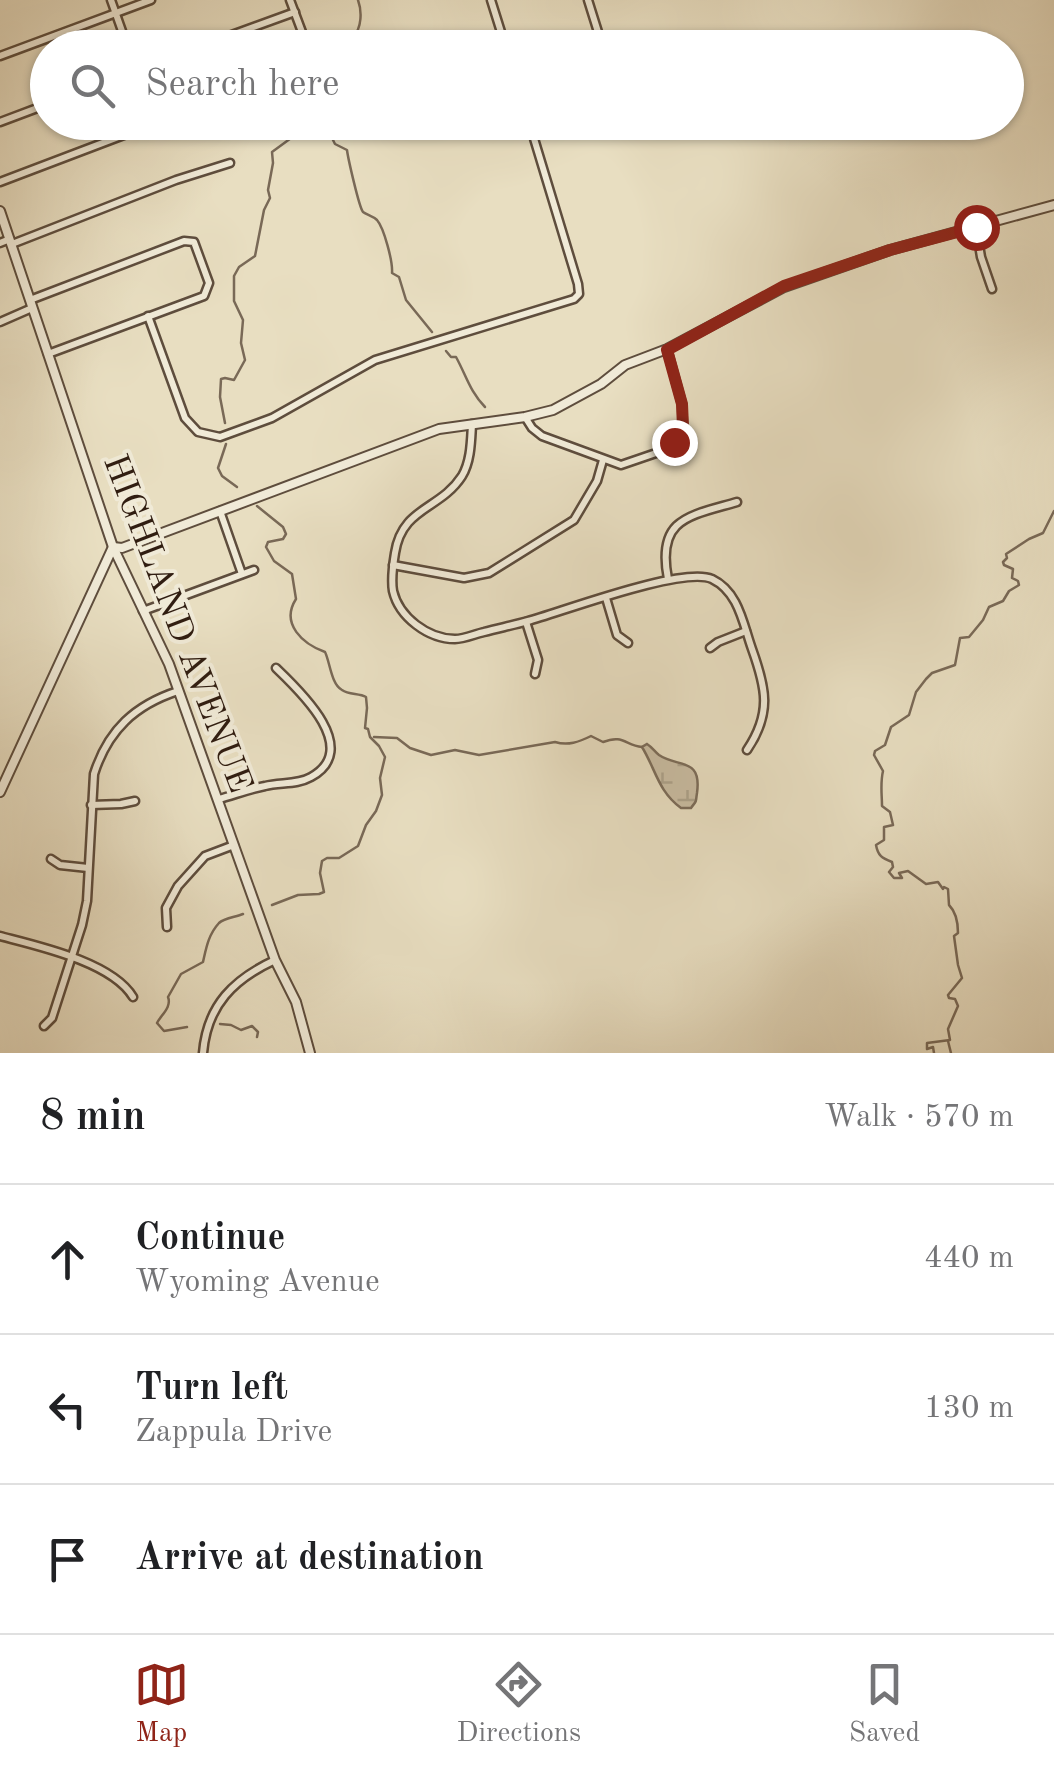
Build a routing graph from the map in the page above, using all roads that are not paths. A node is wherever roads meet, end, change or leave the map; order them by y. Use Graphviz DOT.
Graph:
graph roads {
  1 [pos="111,0"];
  2 [pos="151,0"];
  3 [pos="290,0"];
  4 [pos="491,0"];
  5 [pos="588,0"];
  6 [pos="295,12"];
  7 [pos="116,13"];
  8 [pos="70,30"];
  9 [pos="122,30"];
  10 [pos="246,30"];
  11 [pos="302,30"];
  12 [pos="500,30"];
  13 [pos="597,30"];
  14 [pos="30,45"];
  15 [pos="0,56"];
  16 [pos="30,111"];
  17 [pos="0,122"];
  18 [pos="112,140"];
  19 [pos="534,140"];
  20 [pos="230,163"];
  21 [pos="0,182"];
  22 [pos="1054,205"];
  23 [pos="0,211"];
  24 [pos="976,227"];
  25 [pos="11,241"];
  26 [pos="0,243"];
  27 [pos="992,289"];
  28 [pos="31,304"];
  29 [pos="148,316"];
  30 [pos="0,322"];
  31 [pos="667,350"];
  32 [pos="48,354"];
  33 [pos="525,417"];
  34 [pos="472,424"];
  35 [pos="604,460"];
  36 [pos="738,502"];
  37 [pos="220,510"];
  38 [pos="113,547"];
  39 [pos="394,565"];
  40 [pos="254,570"];
  41 [pos="242,574"];
  42 [pos="668,580"];
  43 [pos="606,598"];
  44 [pos="143,611"];
  45 [pos="526,622"];
  46 [pos="746,631"];
  47 [pos="628,643"];
  48 [pos="710,648"];
  49 [pos="276,668"];
  50 [pos="535,674"];
  51 [pos="178,691"];
  52 [pos="747,750"];
  53 [pos="0,792"];
  54 [pos="219,799"];
  55 [pos="135,800"];
  56 [pos="91,805"];
  57 [pos="234,845"];
  58 [pos="51,860"];
  59 [pos="88,868"];
  60 [pos="167,927"];
  61 [pos="0,936"];
  62 [pos="72,958"];
  63 [pos="275,960"];
  64 [pos="133,997"];
  65 [pos="44,1026"];
  66 [pos="203,1053"];
  67 [pos="310,1053"];
  1 -- 7 [label="street"];
  2 -- 7 [label="street"];
  3 -- 6 [label="street"];
  4 -- 12 [label="street"];
  5 -- 13 [label="street"];
  6 -- 10 [label="street"];
  6 -- 11 [label="street"];
  7 -- 8 [label="street"];
  7 -- 9 [label="street"];
  14 -- 15 [label="street"];
  16 -- 17 [label="street"];
  18 -- 21 [label="street"];
  19 -- 29 [label="street"];
  20 -- 25 [label="street"];
  22 -- 24 [label="street"];
  23 -- 25 [label="street, HIGHLAND AVENUE"];
  24 -- 27 [label="street"];
  24 -- 31 [label="street"];
  25 -- 26 [label="street"];
  25 -- 28 [label="street, HIGHLAND AVENUE"];
  28 -- 29 [label="street"];
  28 -- 30 [label="street"];
  28 -- 32 [label="street, HIGHLAND AVENUE"];
  29 -- 32 [label="street"];
  31 -- 33 [label="street"];
  31 -- 35 [label="street"];
  32 -- 38 [label="street, HIGHLAND AVENUE"];
  33 -- 34 [label="street"];
  33 -- 35 [label="street"];
  34 -- 37 [label="street"];
  34 -- 39 [label="street"];
  35 -- 39 [label="street"];
  36 -- 42 [label="street"];
  37 -- 38 [label="street"];
  37 -- 41 [label="street"];
  38 -- 44 [label="street, HIGHLAND AVENUE"];
  38 -- 53 [label="street"];
  39 -- 45 [label="street"];
  40 -- 41 [label="street"];
  41 -- 44 [label="street"];
  42 -- 43 [label="street"];
  42 -- 46 [label="street"];
  43 -- 45 [label="street"];
  43 -- 47 [label="street"];
  44 -- 51 [label="street, HIGHLAND AVENUE"];
  45 -- 50 [label="street"];
  46 -- 48 [label="street"];
  46 -- 52 [label="street"];
  49 -- 54 [label="street"];
  51 -- 54 [label="street, HIGHLAND AVENUE"];
  51 -- 56 [label="street"];
  54 -- 57 [label="street, HIGHLAND AVENUE"];
  55 -- 56 [label="street"];
  56 -- 59 [label="street"];
  57 -- 60 [label="street"];
  57 -- 63 [label="street, HIGHLAND AVENUE"];
  58 -- 59 [label="street"];
  59 -- 62 [label="street"];
  61 -- 62 [label="street"];
  62 -- 64 [label="street"];
  62 -- 65 [label="street"];
  63 -- 66 [label="street"];
  63 -- 67 [label="street, HIGHLAND AVENUE"];
}
